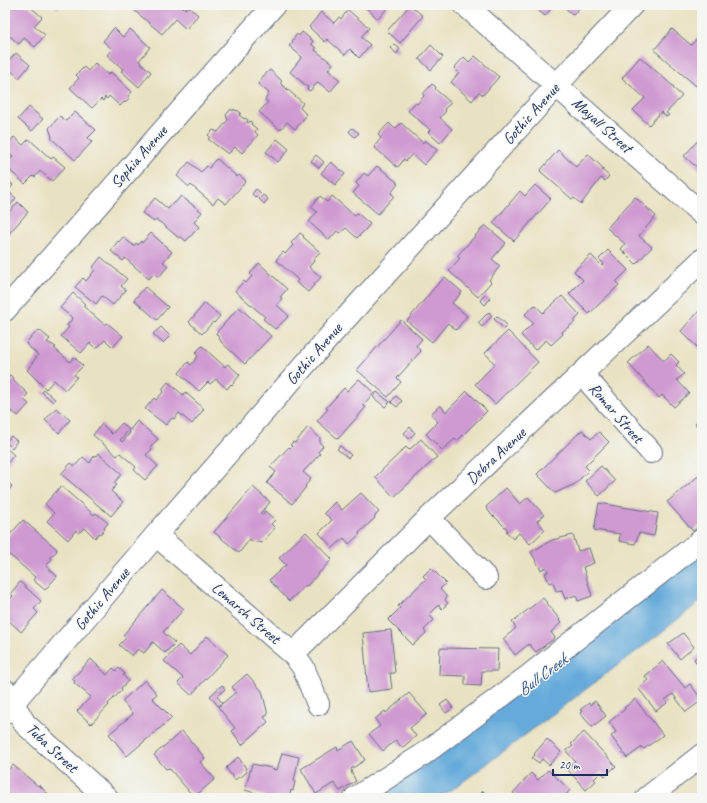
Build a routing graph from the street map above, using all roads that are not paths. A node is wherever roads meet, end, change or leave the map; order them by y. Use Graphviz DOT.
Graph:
graph roads {
  1 [pos="274,5"];
  2 [pos="465,5"];
  3 [pos="632,5"];
  4 [pos="557,86"];
  5 [pos="702,214"];
  6 [pos="702,260"];
  7 [pos="5,310"];
  8 [pos="582,374"];
  9 [pos="651,452"];
  10 [pos="429,518"];
  11 [pos="156,535"];
  12 [pos="702,540"];
  13 [pos="486,578"];
  14 [pos="293,654"];
  15 [pos="8,702"];
  16 [pos="318,704"];
  17 [pos="702,755"];
  18 [pos="107,798"];
  19 [pos="355,798"];
  20 [pos="647,798"];
  1 -- 7 [label="street, Sophia Avenue"];
  2 -- 4 [label="street, Mayall Street"];
  3 -- 4 [label="street, Gothic Avenue"];
  4 -- 5 [label="street, Mayall Street"];
  4 -- 11 [label="street, Gothic Avenue"];
  6 -- 8 [label="street, Debra Avenue"];
  8 -- 9 [label="street, Romar Street"];
  8 -- 10 [label="street, Debra Avenue"];
  10 -- 13 [label="street"];
  10 -- 14 [label="street, Debra Avenue"];
  11 -- 14 [label="street, Lemarsh Street"];
  11 -- 15 [label="street, Gothic Avenue"];
  12 -- 19 [label="street"];
  14 -- 16 [label="street, Lemarsh Street"];
  15 -- 18 [label="street, Tuba Street"];
  17 -- 20 [label="street"];
}
